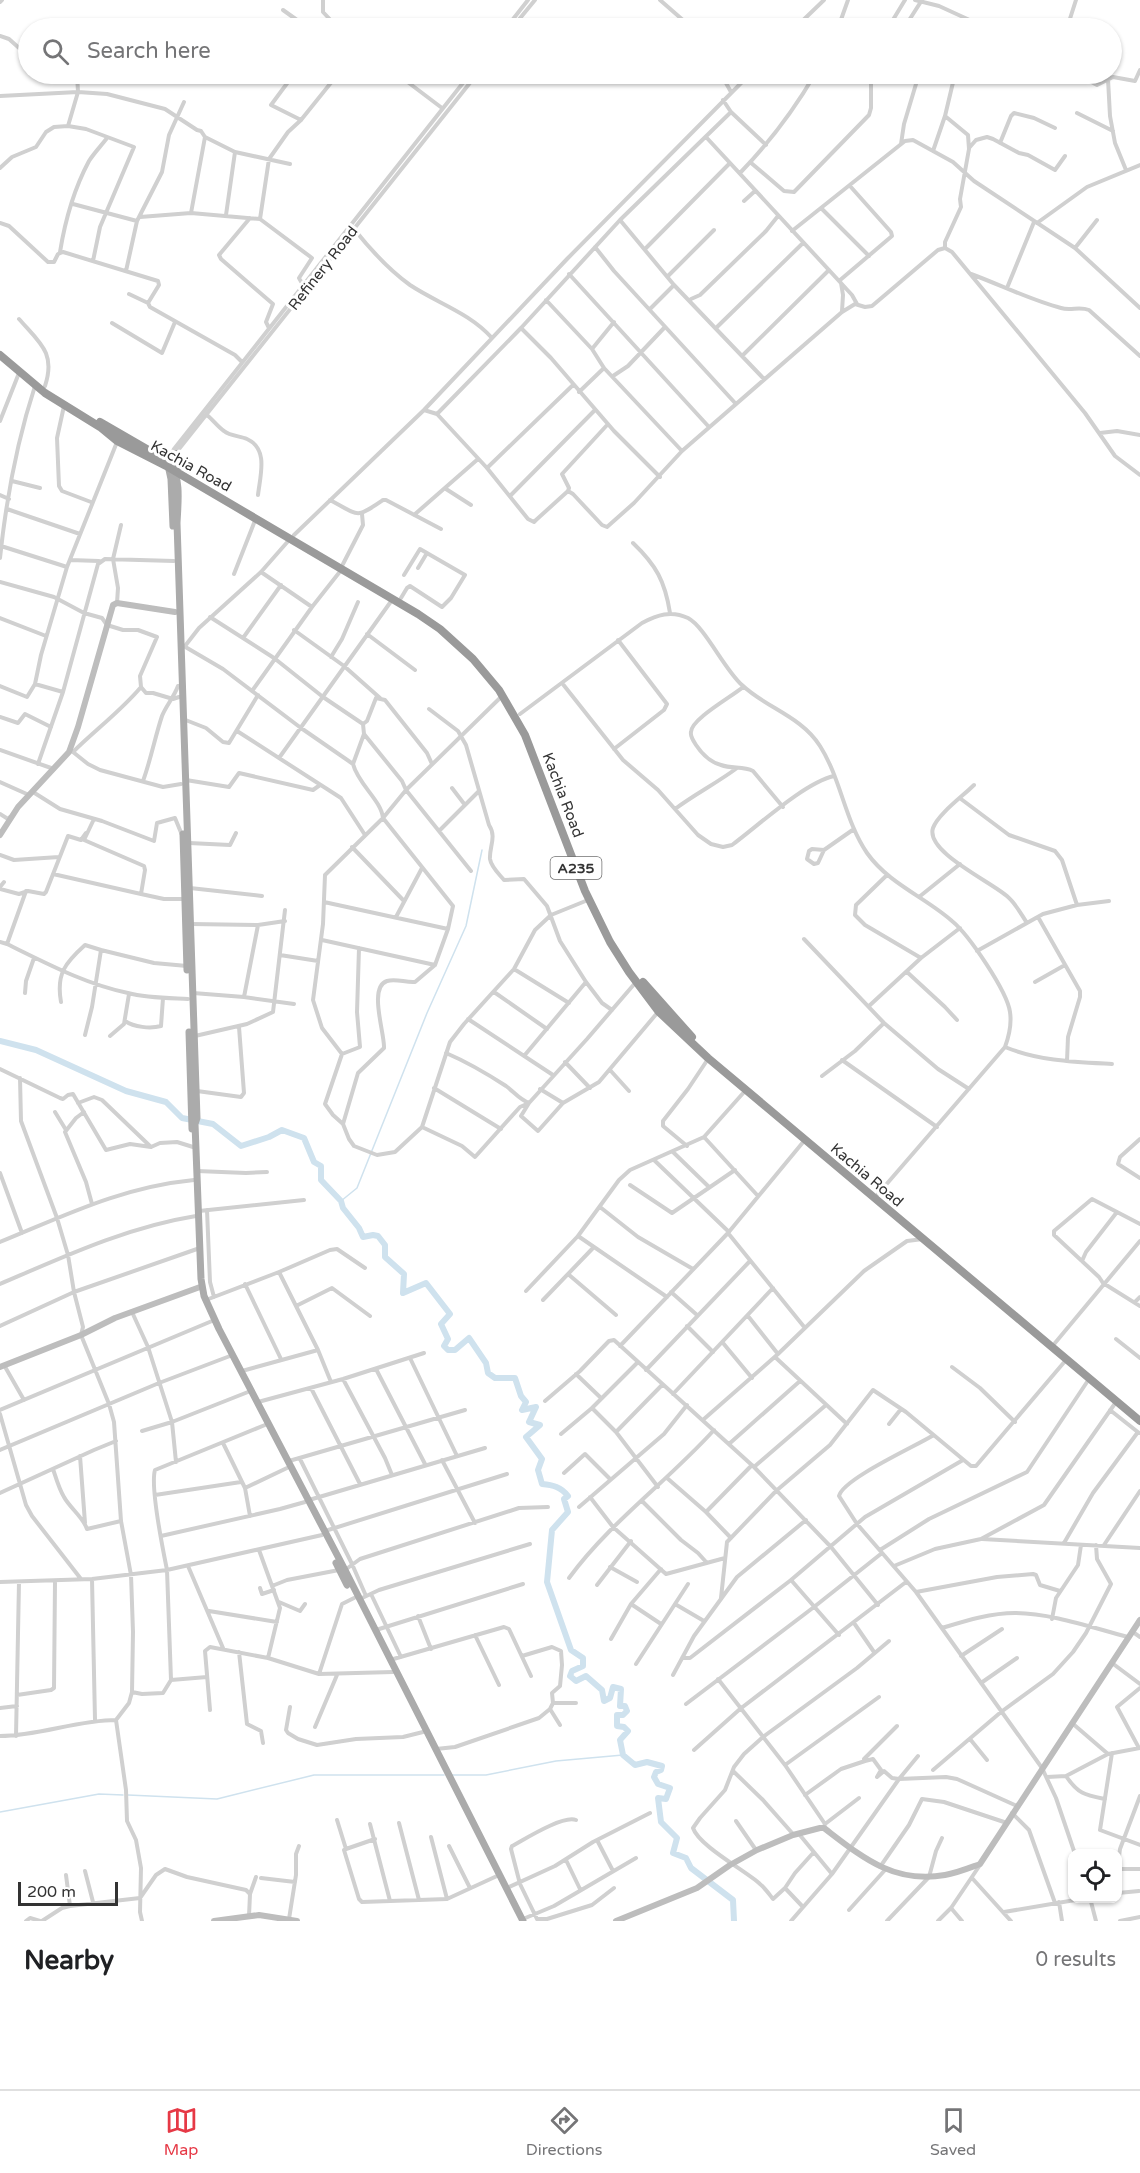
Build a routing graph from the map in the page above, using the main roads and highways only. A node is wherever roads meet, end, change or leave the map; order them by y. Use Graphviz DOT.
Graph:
graph roads {
  1 [pos="0,347"];
  2 [pos="0,354"];
  3 [pos="40,386"];
  4 [pos="176,463"];
  5 [pos="178,487"];
  6 [pos="292,537"];
  7 [pos="397,598"];
  8 [pos="183,782"];
  9 [pos="185,841"];
  10 [pos="190,996"];
  11 [pos="197,1213"];
  12 [pos="1140,1414"];
  13 [pos="1140,1421"];
  14 [pos="276,1443"];
  15 [pos="359,1598"];
  16 [pos="522,1920"];
  1 -- 3 [label="highway, Kachia Road / A235"];
  2 -- 3 [label="highway, Kachia Road / A235"];
  3 -- 4 [label="highway, Kachia Road / A235"];
  3 -- 4 [label="highway, Kachia Road / A235"];
  4 -- 5 [label="main road"];
  4 -- 5 [label="highway"];
  4 -- 6 [label="highway, Kachia Road / A235"];
  4 -- 6 [label="highway, Kachia Road / A235"];
  4 -- 8 [label="main road"];
  5 -- 8 [label="main road"];
  6 -- 7 [label="highway, Kachia Road / A235"];
  7 -- 12 [label="highway, Kachia Road / A235"];
  7 -- 13 [label="highway, Kachia Road / A235"];
  8 -- 9 [label="main road"];
  9 -- 10 [label="main road"];
  9 -- 10 [label="main road"];
  10 -- 11 [label="main road"];
  10 -- 11 [label="main road"];
  11 -- 14 [label="main road"];
  11 -- 14 [label="main road"];
  14 -- 15 [label="main road"];
  15 -- 16 [label="main road"];
  15 -- 16 [label="main road"];
}
